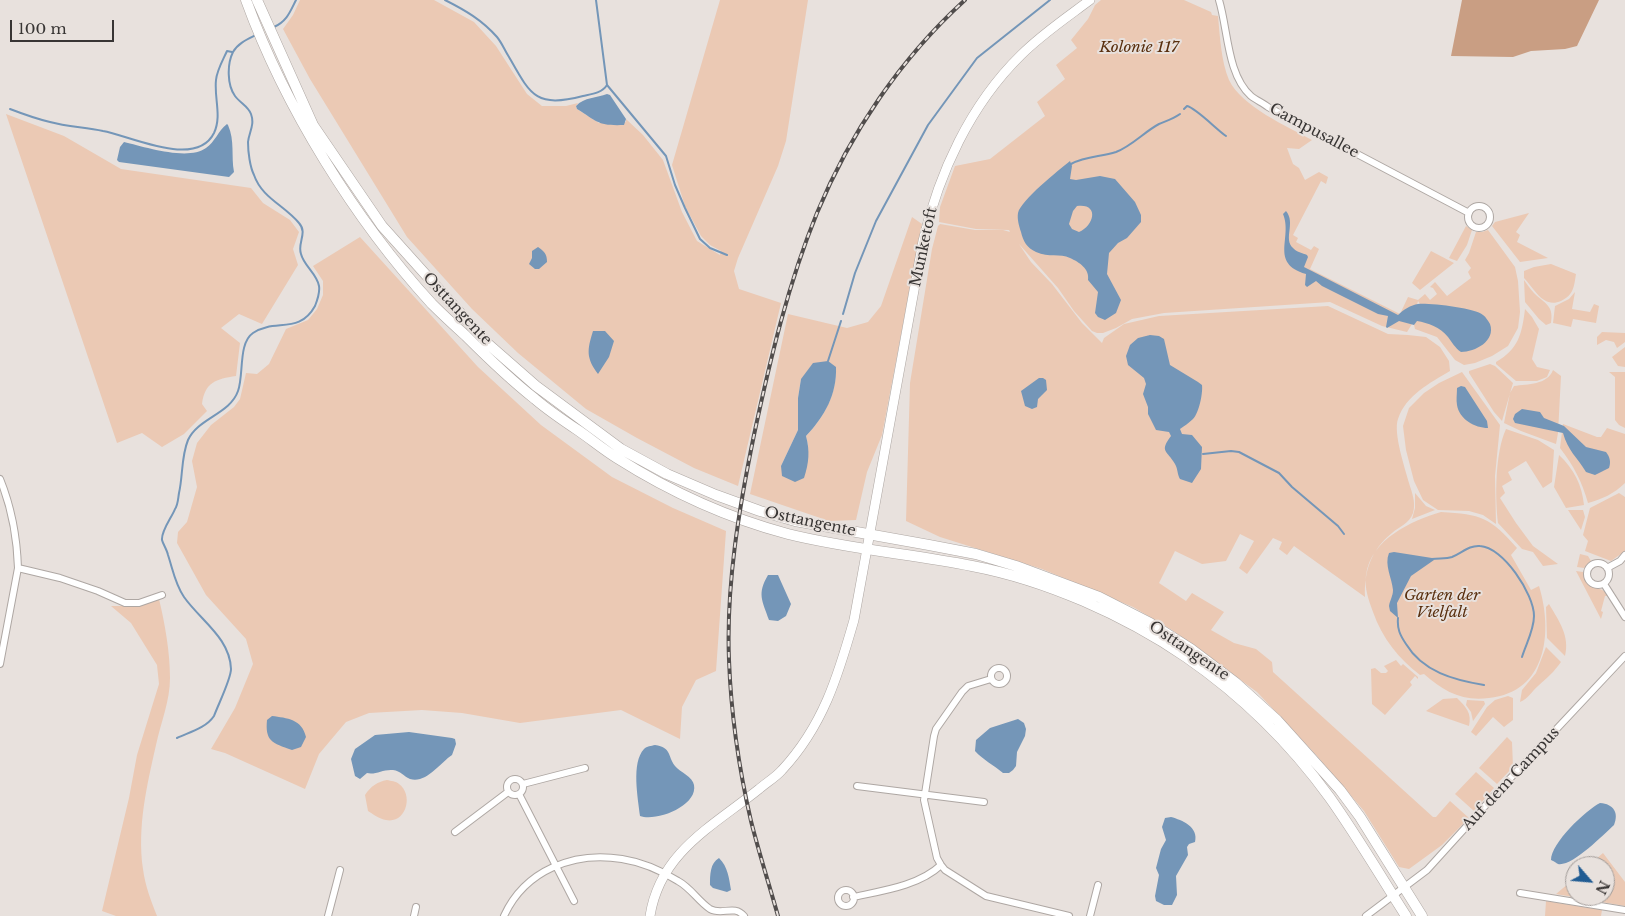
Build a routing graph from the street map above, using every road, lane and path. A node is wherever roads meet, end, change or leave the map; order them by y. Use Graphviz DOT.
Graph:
graph roads {
  1 [pos="246,0"];
  2 [pos="257,0"];
  3 [pos="1090,0"];
  4 [pos="1219,0"];
  5 [pos="1469,212"];
  6 [pos="0,478"];
  7 [pos="871,534"];
  8 [pos="868,549"];
  9 [pos="1625,555"];
  10 [pos="18,568"];
  11 [pos="1607,568"];
  12 [pos="1604,584"];
  13 [pos="162,595"];
  14 [pos="1625,617"];
  15 [pos="1625,656"];
  16 [pos="0,664"];
  17 [pos="991,679"];
  18 [pos="585,768"];
  19 [pos="523,784"];
  20 [pos="857,786"];
  21 [pos="508,792"];
  22 [pos="519,794"];
  23 [pos="925,794"];
  24 [pos="984,802"];
  25 [pos="455,832"];
  26 [pos="555,865"];
  27 [pos="940,865"];
  28 [pos="340,870"];
  29 [pos="664,874"];
  30 [pos="1098,885"];
  31 [pos="1404,888"];
  32 [pos="1520,893"];
  33 [pos="1393,896"];
  34 [pos="853,897"];
  35 [pos="574,901"];
  36 [pos="416,907"];
  37 [pos="1625,910"];
  38 [pos="719,915"];
  39 [pos="328,916"];
  40 [pos="414,916"];
  41 [pos="504,916"];
  42 [pos="650,916"];
  43 [pos="744,916"];
  44 [pos="1069,916"];
  45 [pos="1090,916"];
  46 [pos="1366,916"];
  47 [pos="1406,916"];
  48 [pos="1422,916"];
  1 -- 8 [label="main road, Osttangente"];
  2 -- 7 [label="main road, Osttangente"];
  3 -- 7 [label="street, Munketoft"];
  4 -- 5 [label="street, Campusallee"];
  6 -- 10 [label="street"];
  7 -- 8 [label="street, Munketoft"];
  7 -- 31 [label="main road, Osttangente"];
  8 -- 29 [label="street, Munketoft"];
  8 -- 33 [label="main road, Osttangente"];
  9 -- 11 [label="street"];
  10 -- 13 [label="street"];
  10 -- 16 [label="street"];
  11 -- 12 [label="street"];
  11 -- 12 [label="street"];
  12 -- 14 [label="street"];
  15 -- 31 [label="street, Auf dem Campus"];
  17 -- 23 [label="street"];
  18 -- 19 [label="street"];
  19 -- 21 [label="street"];
  19 -- 22 [label="street"];
  20 -- 23 [label="street"];
  21 -- 22 [label="street"];
  21 -- 25 [label="street"];
  22 -- 26 [label="street"];
  23 -- 24 [label="street"];
  23 -- 27 [label="street"];
  26 -- 29 [label="street"];
  26 -- 35 [label="street"];
  26 -- 41 [label="street"];
  27 -- 34 [label="street"];
  27 -- 44 [label="street"];
  28 -- 39 [label="street"];
  29 -- 38 [label="street"];
  29 -- 42 [label="street, Munketoft"];
  30 -- 45 [label="street"];
  31 -- 33 [label="street, Auf dem Campus"];
  31 -- 48 [label="main road, Osttangente"];
  32 -- 37 [label="street"];
  33 -- 46 [label="street, Auf dem Campus"];
  33 -- 47 [label="main road, Osttangente"];
  36 -- 40 [label="street"];
  38 -- 43 [label="street"];
}
